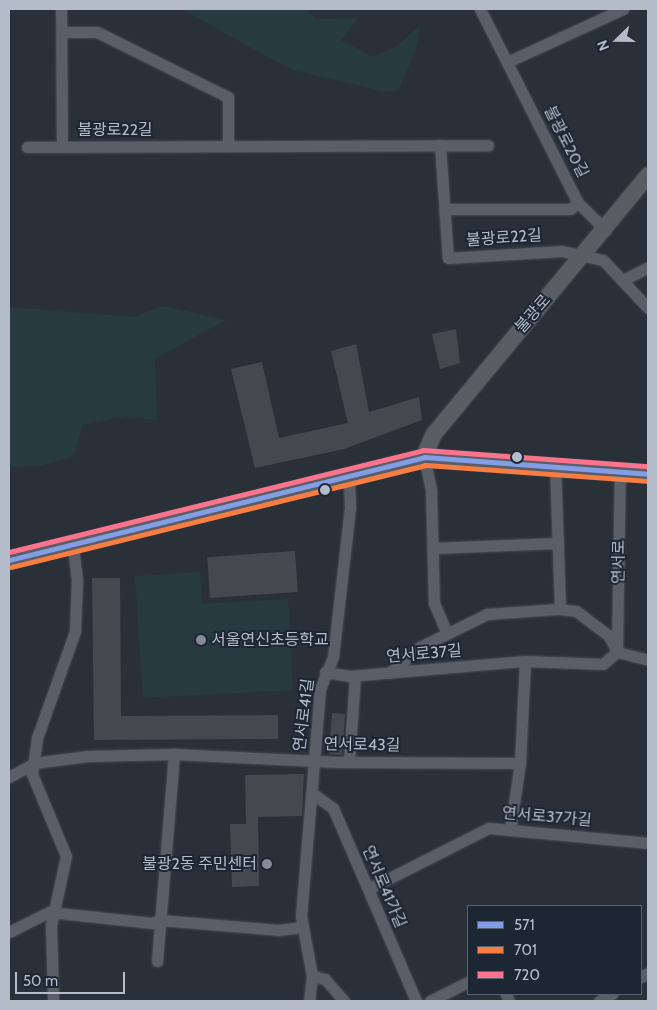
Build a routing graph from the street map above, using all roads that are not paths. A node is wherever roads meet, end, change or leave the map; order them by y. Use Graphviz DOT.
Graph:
graph roads {
  1 [pos="61,9"];
  2 [pos="480,9"];
  3 [pos="623,9"];
  4 [pos="62,32"];
  5 [pos="507,62"];
  6 [pos="440,145"];
  7 [pos="488,145"];
  8 [pos="62,146"];
  9 [pos="228,146"];
  10 [pos="27,147"];
  11 [pos="648,175"];
  12 [pos="578,203"];
  13 [pos="445,209"];
  14 [pos="606,230"];
  15 [pos="585,255"];
  16 [pos="648,267"];
  17 [pos="623,280"];
  18 [pos="646,305"];
  19 [pos="424,457"];
  20 [pos="555,464"];
  21 [pos="620,471"];
  22 [pos="648,474"];
  23 [pos="349,478"];
  24 [pos="558,543"];
  25 [pos="73,544"];
  26 [pos="433,548"];
  27 [pos="9,560"];
  28 [pos="560,609"];
  29 [pos="447,634"];
  30 [pos="617,652"];
  31 [pos="648,660"];
  32 [pos="526,661"];
  33 [pos="326,672"];
  34 [pos="388,673"];
  35 [pos="355,676"];
  36 [pos="174,754"];
  37 [pos="315,760"];
  38 [pos="348,762"];
  39 [pos="34,763"];
  40 [pos="520,763"];
  41 [pos="9,776"];
  42 [pos="312,793"];
  43 [pos="510,830"];
  44 [pos="648,843"];
  45 [pos="368,889"];
  46 [pos="54,913"];
  47 [pos="160,920"];
  48 [pos="303,927"];
  49 [pos="9,932"];
  50 [pos="157,961"];
  51 [pos="312,976"];
  52 [pos="467,982"];
  53 [pos="412,1000"];
  54 [pos="53,1001"];
  55 [pos="309,1001"];
  56 [pos="344,1001"];
  57 [pos="430,1001"];
  1 -- 4 [label="street, 불광로22길"];
  2 -- 5 [label="street, 불광로20길"];
  3 -- 5 [label="street"];
  4 -- 8 [label="street, 불광로22길"];
  4 -- 9 [label="street"];
  5 -- 12 [label="street, 불광로20길"];
  6 -- 7 [label="street, 불광로22길"];
  6 -- 9 [label="street, 불광로22길"];
  6 -- 13 [label="street, 불광로22길"];
  8 -- 9 [label="street, 불광로22길"];
  8 -- 10 [label="street, 불광로22길"];
  11 -- 14 [label="main road, 불광로"];
  12 -- 13 [label="street"];
  12 -- 14 [label="street, 불광로20길"];
  13 -- 15 [label="street, 불광로22길"];
  14 -- 15 [label="main road, 불광로"];
  15 -- 17 [label="street"];
  15 -- 19 [label="main road, 불광로"];
  16 -- 17 [label="street"];
  17 -- 18 [label="street"];
  19 -- 20 [label="main road"];
  19 -- 23 [label="main road"];
  19 -- 26 [label="street"];
  20 -- 21 [label="main road"];
  20 -- 24 [label="street"];
  21 -- 22 [label="main road"];
  21 -- 30 [label="street, 연서로"];
  23 -- 25 [label="main road"];
  23 -- 33 [label="street, 연서로41길"];
  24 -- 26 [label="street"];
  24 -- 28 [label="street"];
  25 -- 27 [label="main road"];
  25 -- 39 [label="street"];
  26 -- 29 [label="street"];
  28 -- 29 [label="street, 연서로37길"];
  28 -- 30 [label="street, 연서로37길"];
  29 -- 34 [label="street, 연서로37길"];
  30 -- 31 [label="street"];
  30 -- 32 [label="street, 연서로37길"];
  32 -- 34 [label="street, 연서로37길"];
  32 -- 40 [label="street"];
  33 -- 35 [label="street, 연서로37길"];
  33 -- 37 [label="street, 연서로41길"];
  34 -- 35 [label="street, 연서로37길"];
  35 -- 38 [label="street"];
  36 -- 37 [label="street, 연서로43길"];
  36 -- 39 [label="street, 연서로43길"];
  36 -- 47 [label="street"];
  37 -- 38 [label="street, 연서로43길"];
  37 -- 42 [label="street, 연서로41길"];
  38 -- 40 [label="street, 연서로43길"];
  39 -- 41 [label="street"];
  39 -- 46 [label="street"];
  40 -- 43 [label="street"];
  42 -- 45 [label="street, 연서로41가길"];
  42 -- 48 [label="street, 연서로41길"];
  43 -- 44 [label="street, 연서로37가길"];
  43 -- 45 [label="street, 연서로37가길"];
  45 -- 53 [label="street, 연서로41가길"];
  46 -- 47 [label="street"];
  46 -- 49 [label="street"];
  46 -- 54 [label="street"];
  47 -- 48 [label="street"];
  47 -- 50 [label="street"];
  48 -- 51 [label="street, 연서로41길"];
  51 -- 55 [label="street, 연서로41길"];
  51 -- 56 [label="street"];
  52 -- 57 [label="street"];
}
